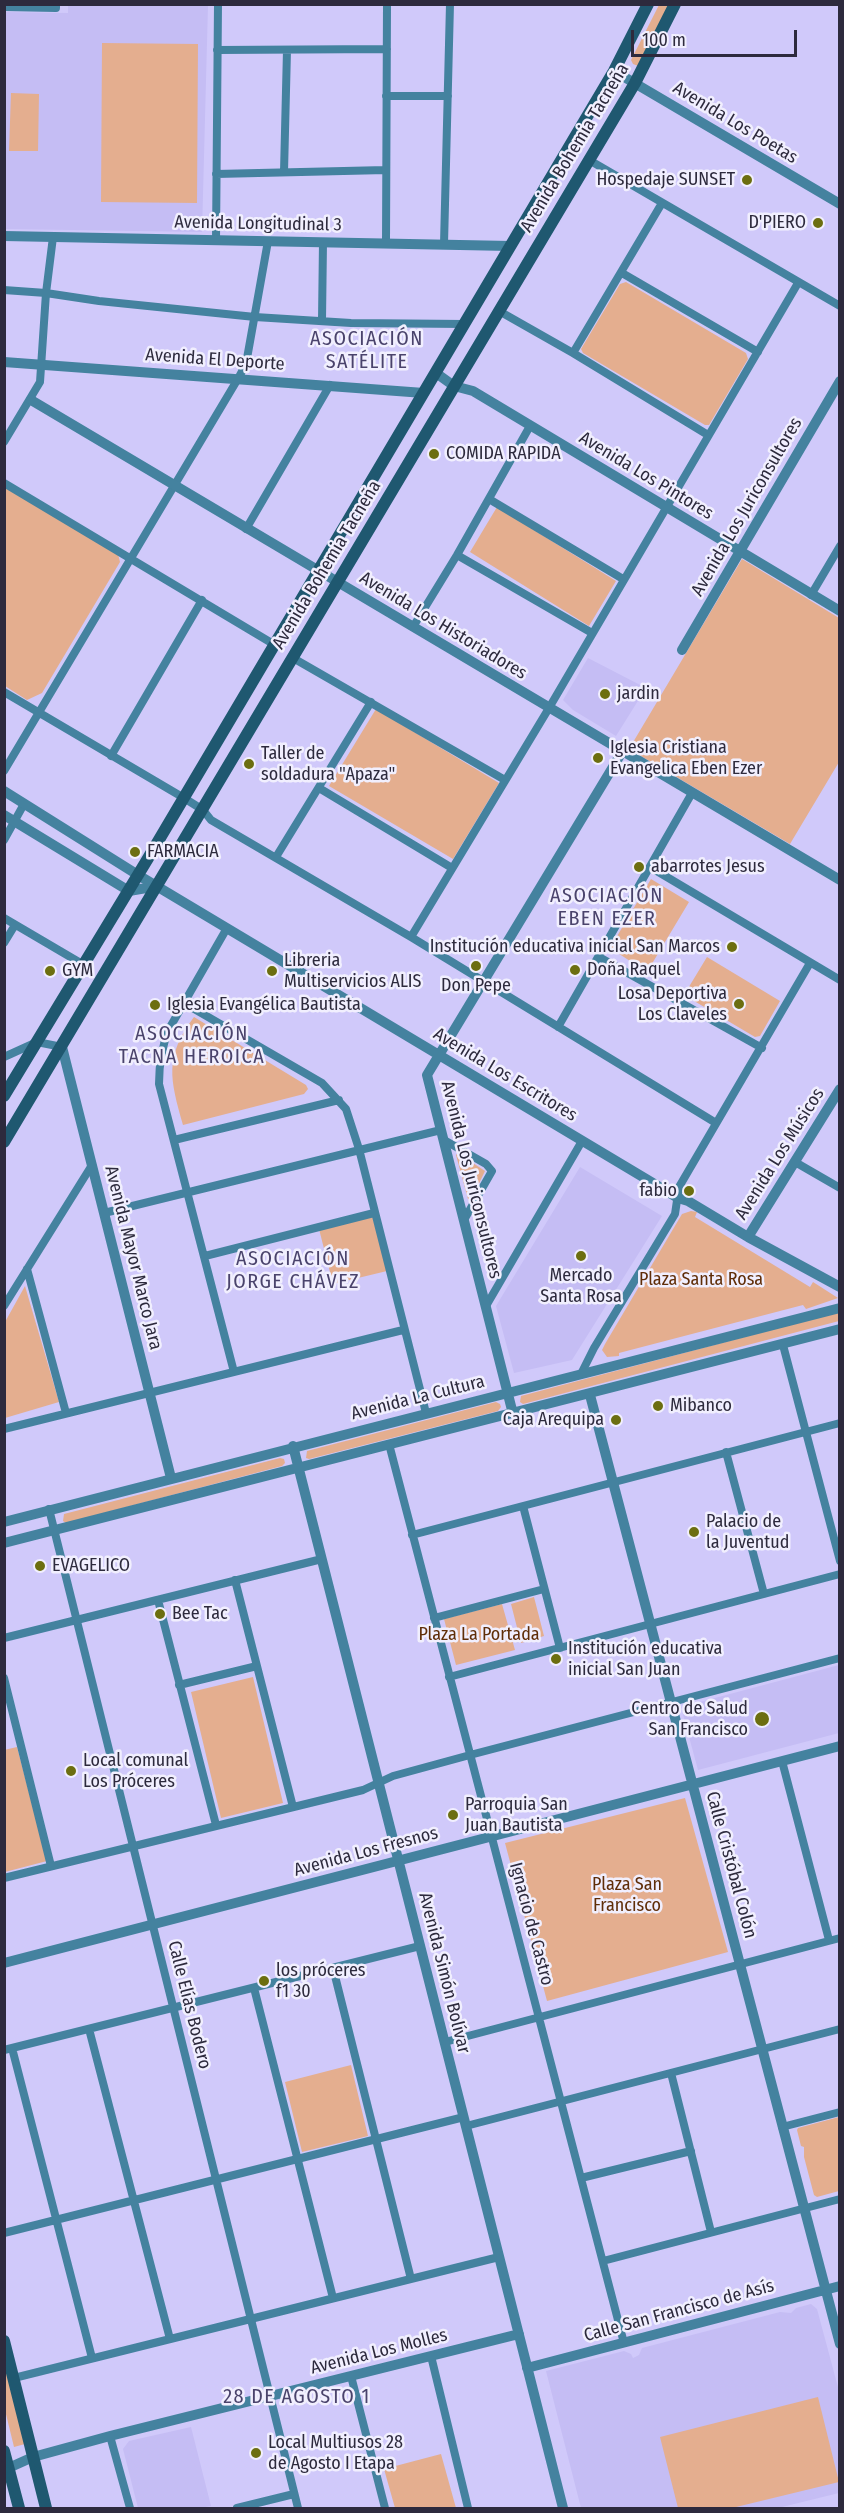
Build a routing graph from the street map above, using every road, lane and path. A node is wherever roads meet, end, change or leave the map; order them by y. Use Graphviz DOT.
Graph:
graph roads {
  1 [pos="56,4"];
  2 [pos="218,4"];
  3 [pos="387,4"];
  4 [pos="450,4"];
  5 [pos="648,4"];
  6 [pos="675,4"];
  7 [pos="4,7"];
  8 [pos="387,49"];
  9 [pos="217,50"];
  10 [pos="287,50"];
  11 [pos="614,71"];
  12 [pos="635,83"];
  13 [pos="386,96"];
  14 [pos="448,96"];
  15 [pos="589,160"];
  16 [pos="386,170"];
  17 [pos="284,172"];
  18 [pos="216,174"];
  19 [pos="662,203"];
  20 [pos="840,204"];
  21 [pos="4,236"];
  22 [pos="53,237"];
  23 [pos="216,240"];
  24 [pos="268,241"];
  25 [pos="323,242"];
  26 [pos="386,243"];
  27 [pos="444,244"];
  28 [pos="510,246"];
  29 [pos="622,273"];
  30 [pos="798,283"];
  31 [pos="4,290"];
  32 [pos="46,293"];
  33 [pos="840,306"];
  34 [pos="499,312"];
  35 [pos="255,317"];
  36 [pos="322,320"];
  37 [pos="465,324"];
  38 [pos="758,352"];
  39 [pos="573,353"];
  40 [pos="4,362"];
  41 [pos="43,364"];
  42 [pos="436,373"];
  43 [pos="239,377"];
  44 [pos="840,381"];
  45 [pos="330,385"];
  46 [pos="454,386"];
  47 [pos="424,393"];
  48 [pos="30,399"];
  49 [pos="530,426"];
  50 [pos="708,435"];
  51 [pos="4,442"];
  52 [pos="4,483"];
  53 [pos="175,486"];
  54 [pos="489,499"];
  55 [pos="666,507"];
  56 [pos="246,529"];
  57 [pos="840,546"];
  58 [pos="740,552"];
  59 [pos="457,555"];
  60 [pos="132,557"];
  61 [pos="318,572"];
  62 [pos="623,579"];
  63 [pos="338,583"];
  64 [pos="811,595"];
  65 [pos="202,600"];
  66 [pos="840,611"];
  67 [pos="413,627"];
  68 [pos="592,633"];
  69 [pos="275,645"];
  70 [pos="682,650"];
  71 [pos="293,657"];
  72 [pos="4,692"];
  73 [pos="371,702"];
  74 [pos="549,708"];
  75 [pos="39,713"];
  76 [pos="622,752"];
  77 [pos="111,756"];
  78 [pos="4,771"];
  79 [pos="505,780"];
  80 [pos="318,788"];
  81 [pos="4,791"];
  82 [pos="692,793"];
  83 [pos="184,798"];
  84 [pos="24,804"];
  85 [pos="203,810"];
  86 [pos="4,815"];
  87 [pos="15,822"];
  88 [pos="4,840"];
  89 [pos="276,857"];
  90 [pos="650,867"];
  91 [pos="452,868"];
  92 [pos="138,875"];
  93 [pos="840,880"];
  94 [pos="158,886"];
  95 [pos="129,891"];
  96 [pos="4,918"];
  97 [pos="15,925"];
  98 [pos="227,928"];
  99 [pos="411,937"];
  100 [pos="4,943"];
  101 [pos="599,957"];
  102 [pos="810,963"];
  103 [pos="84,965"];
  104 [pos="482,980"];
  105 [pos="840,980"];
  106 [pos="184,1003"];
  107 [pos="558,1027"];
  108 [pos="37,1042"];
  109 [pos="62,1047"];
  110 [pos="762,1048"];
  111 [pos="438,1054"];
  112 [pos="4,1057"];
  113 [pos="840,1089"];
  114 [pos="4,1096"];
  115 [pos="339,1100"];
  116 [pos="716,1123"];
  117 [pos="443,1135"];
  118 [pos="174,1140"];
  119 [pos="582,1141"];
  120 [pos="4,1142"];
  121 [pos="359,1149"];
  122 [pos="795,1162"];
  123 [pos="92,1165"];
  124 [pos="840,1188"];
  125 [pos="187,1191"];
  126 [pos="678,1198"];
  127 [pos="104,1213"];
  128 [pos="374,1213"];
  129 [pos="464,1220"];
  130 [pos="748,1237"];
  131 [pos="205,1256"];
  132 [pos="27,1269"];
  133 [pos="840,1287"];
  134 [pos="6,1301"];
  135 [pos="486,1306"];
  136 [pos="840,1308"];
  137 [pos="404,1329"];
  138 [pos="840,1329"];
  139 [pos="783,1345"];
  140 [pos="234,1372"];
  141 [pos="581,1374"];
  142 [pos="151,1393"];
  143 [pos="507,1394"];
  144 [pos="590,1395"];
  145 [pos="66,1413"];
  146 [pos="426,1413"];
  147 [pos="513,1414"];
  148 [pos="840,1423"];
  149 [pos="4,1429"];
  150 [pos="806,1432"];
  151 [pos="388,1444"];
  152 [pos="293,1446"];
  153 [pos="726,1452"];
  154 [pos="299,1467"];
  155 [pos="171,1478"];
  156 [pos="613,1482"];
  157 [pos="523,1506"];
  158 [pos="49,1509"];
  159 [pos="4,1522"];
  160 [pos="54,1530"];
  161 [pos="412,1535"];
  162 [pos="4,1543"];
  163 [pos="322,1559"];
  164 [pos="840,1561"];
  165 [pos="840,1574"];
  166 [pos="235,1580"];
  167 [pos="544,1589"];
  168 [pos="764,1594"];
  169 [pos="158,1600"];
  170 [pos="434,1618"];
  171 [pos="76,1620"];
  172 [pos="650,1624"];
  173 [pos="4,1638"];
  174 [pos="560,1648"];
  175 [pos="840,1658"];
  176 [pos="257,1666"];
  177 [pos="449,1677"];
  178 [pos="4,1678"];
  179 [pos="179,1685"];
  180 [pos="671,1702"];
  181 [pos="840,1746"];
  182 [pos="470,1755"];
  183 [pos="782,1761"];
  184 [pos="379,1783"];
  185 [pos="692,1784"];
  186 [pos="293,1807"];
  187 [pos="216,1825"];
  188 [pos="491,1837"];
  189 [pos="133,1846"];
  190 [pos="399,1861"];
  191 [pos="51,1866"];
  192 [pos="4,1878"];
  193 [pos="153,1925"];
  194 [pos="840,1938"];
  195 [pos="829,1940"];
  196 [pos="420,1946"];
  197 [pos="4,1963"];
  198 [pos="740,1964"];
  199 [pos="333,1968"];
  200 [pos="254,1988"];
  201 [pos="173,2008"];
  202 [pos="539,2017"];
  203 [pos="89,2029"];
  204 [pos="840,2029"];
  205 [pos="445,2042"];
  206 [pos="8,2049"];
  207 [pos="762,2049"];
  208 [pos="671,2073"];
  209 [pos="561,2102"];
  210 [pos="840,2112"];
  211 [pos="465,2122"];
  212 [pos="782,2127"];
  213 [pos="376,2139"];
  214 [pos="691,2151"];
  215 [pos="297,2160"];
  216 [pos="581,2178"];
  217 [pos="216,2180"];
  218 [pos="840,2199"];
  219 [pos="134,2201"];
  220 [pos="804,2208"];
  221 [pos="55,2221"];
  222 [pos="711,2232"];
  223 [pos="4,2234"];
  224 [pos="499,2257"];
  225 [pos="603,2261"];
  226 [pos="411,2279"];
  227 [pos="840,2286"];
  228 [pos="825,2290"];
  229 [pos="333,2298"];
  230 [pos="251,2318"];
  231 [pos="519,2334"];
  232 [pos="171,2339"];
  233 [pos="4,2341"];
  234 [pos="624,2343"];
  235 [pos="840,2344"];
  236 [pos="431,2356"];
  237 [pos="92,2358"];
  238 [pos="527,2368"];
  239 [pos="351,2376"];
  240 [pos="14,2378"];
  241 [pos="270,2397"];
  242 [pos="110,2436"];
  243 [pos="4,2451"];
  244 [pos="33,2457"];
  245 [pos="7,2470"];
  246 [pos="294,2494"];
  247 [pos="19,2508"];
  248 [pos="46,2508"];
  249 [pos="130,2508"];
  250 [pos="237,2508"];
  251 [pos="298,2508"];
  252 [pos="385,2508"];
  253 [pos="468,2508"];
  254 [pos="563,2508"];
  1 -- 7 [label="street"];
  2 -- 9 [label="street"];
  3 -- 8 [label="street"];
  4 -- 14 [label="street"];
  5 -- 11 [label="main road, Avenida Bohemia Tacneña"];
  6 -- 12 [label="main road, Avenida Bohemia Tacneña"];
  8 -- 10 [label="street"];
  8 -- 13 [label="street"];
  9 -- 10 [label="street"];
  9 -- 18 [label="street"];
  10 -- 17 [label="street"];
  11 -- 12 [label="street, Avenida Los Poetas"];
  11 -- 28 [label="main road, Avenida Bohemia Tacneña"];
  12 -- 15 [label="main road, Avenida Bohemia Tacneña"];
  12 -- 20 [label="street, Avenida Los Poetas"];
  13 -- 14 [label="street"];
  13 -- 16 [label="street"];
  14 -- 27 [label="street"];
  15 -- 19 [label="street"];
  15 -- 34 [label="main road, Avenida Bohemia Tacneña"];
  16 -- 17 [label="street"];
  16 -- 26 [label="street"];
  17 -- 18 [label="street"];
  18 -- 23 [label="street"];
  19 -- 29 [label="street"];
  19 -- 30 [label="street"];
  21 -- 22 [label="street, Avenida Longitudinal 3"];
  22 -- 23 [label="street, Avenida Longitudinal 3"];
  22 -- 32 [label="street"];
  23 -- 24 [label="street, Avenida Longitudinal 3"];
  24 -- 25 [label="street, Avenida Longitudinal 3"];
  24 -- 35 [label="street"];
  25 -- 26 [label="street, Avenida Longitudinal 3"];
  25 -- 36 [label="street"];
  26 -- 27 [label="street, Avenida Longitudinal 3"];
  27 -- 28 [label="street, Avenida Longitudinal 3"];
  28 -- 37 [label="main road, Avenida Bohemia Tacneña"];
  29 -- 38 [label="street"];
  29 -- 39 [label="street"];
  30 -- 33 [label="street"];
  30 -- 38 [label="street"];
  31 -- 32 [label="street"];
  32 -- 35 [label="street"];
  32 -- 41 [label="street"];
  34 -- 39 [label="street"];
  34 -- 46 [label="main road, Avenida Bohemia Tacneña"];
  35 -- 36 [label="street"];
  35 -- 43 [label="street"];
  36 -- 37 [label="street"];
  37 -- 42 [label="main road, Avenida Bohemia Tacneña"];
  38 -- 50 [label="street"];
  39 -- 50 [label="street"];
  40 -- 41 [label="street, Avenida El Deporte"];
  41 -- 43 [label="street, Avenida El Deporte"];
  41 -- 48 [label="street"];
  42 -- 46 [label="street, Avenida Los Pintores"];
  42 -- 47 [label="main road, Avenida Bohemia Tacneña"];
  43 -- 45 [label="street, Avenida El Deporte"];
  43 -- 53 [label="street"];
  44 -- 58 [label="street, Avenida Los Juriconsultores"];
  45 -- 47 [label="street, Avenida El Deporte"];
  45 -- 56 [label="street"];
  46 -- 49 [label="street, Avenida Los Pintores"];
  46 -- 63 [label="main road, Avenida Bohemia Tacneña"];
  47 -- 61 [label="main road, Avenida Bohemia Tacneña"];
  48 -- 51 [label="street"];
  48 -- 53 [label="street, Avenida Los Historiadores"];
  49 -- 54 [label="street"];
  49 -- 55 [label="street, Avenida Los Pintores"];
  50 -- 55 [label="street"];
  52 -- 60 [label="street"];
  53 -- 56 [label="street, Avenida Los Historiadores"];
  53 -- 60 [label="street"];
  54 -- 59 [label="street"];
  54 -- 62 [label="street"];
  55 -- 58 [label="street, Avenida Los Pintores"];
  55 -- 62 [label="street"];
  56 -- 61 [label="street, Avenida Los Historiadores"];
  57 -- 64 [label="street"];
  58 -- 64 [label="street, Avenida Los Pintores"];
  58 -- 70 [label="street, Avenida Los Juriconsultores"];
  59 -- 67 [label="street"];
  59 -- 68 [label="street"];
  60 -- 65 [label="street"];
  60 -- 75 [label="street"];
  61 -- 63 [label="street, Avenida Los Historiadores"];
  61 -- 69 [label="main road, Avenida Bohemia Tacneña"];
  62 -- 68 [label="street"];
  63 -- 67 [label="street, Avenida Los Historiadores"];
  63 -- 71 [label="main road, Avenida Bohemia Tacneña"];
  64 -- 66 [label="street, Avenida Los Pintores"];
  65 -- 69 [label="street"];
  65 -- 77 [label="street"];
  67 -- 74 [label="street, Avenida Los Historiadores"];
  68 -- 74 [label="street"];
  69 -- 83 [label="main road, Avenida Bohemia Tacneña"];
  71 -- 73 [label="street"];
  71 -- 85 [label="main road, Avenida Bohemia Tacneña"];
  72 -- 75 [label="street"];
  73 -- 79 [label="street"];
  73 -- 80 [label="street"];
  74 -- 76 [label="street, Avenida Los Historiadores"];
  74 -- 79 [label="street"];
  75 -- 77 [label="street"];
  75 -- 78 [label="street"];
  76 -- 82 [label="street, Avenida Los Historiadores"];
  76 -- 104 [label="street, Avenida Los Juriconsultores"];
  77 -- 83 [label="street"];
  79 -- 91 [label="street"];
  80 -- 89 [label="street"];
  80 -- 91 [label="street"];
  81 -- 84 [label="street, Avenida Los Escritores"];
  82 -- 90 [label="street"];
  82 -- 93 [label="street, Avenida Los Historiadores"];
  83 -- 85 [label="street"];
  83 -- 92 [label="main road, Avenida Bohemia Tacneña"];
  84 -- 87 [label="street"];
  84 -- 92 [label="street, Avenida Los Escritores"];
  85 -- 89 [label="street"];
  85 -- 94 [label="main road, Avenida Bohemia Tacneña"];
  86 -- 87 [label="street"];
  87 -- 88 [label="street"];
  87 -- 95 [label="street"];
  89 -- 99 [label="street"];
  90 -- 101 [label="street"];
  90 -- 102 [label="street"];
  91 -- 99 [label="street"];
  92 -- 94 [label="street, Avenida Los Escritores"];
  92 -- 95 [label="main road, Avenida Bohemia Tacneña"];
  94 -- 95 [label="street"];
  94 -- 98 [label="street, Avenida Los Escritores"];
  94 -- 109 [label="main road, Avenida Bohemia Tacneña"];
  95 -- 103 [label="main road, Avenida Bohemia Tacneña"];
  96 -- 97 [label="street"];
  97 -- 100 [label="street"];
  97 -- 103 [label="street"];
  98 -- 106 [label="street"];
  98 -- 111 [label="street, Avenida Los Escritores"];
  99 -- 104 [label="street"];
  101 -- 107 [label="street"];
  101 -- 110 [label="street"];
  102 -- 105 [label="street"];
  102 -- 110 [label="street"];
  103 -- 108 [label="main road, Avenida Bohemia Tacneña"];
  104 -- 107 [label="street"];
  104 -- 111 [label="street, Avenida Los Juriconsultores"];
  106 -- 115 [label="street"];
  106 -- 118 [label="street"];
  107 -- 116 [label="street"];
  108 -- 109 [label="street"];
  108 -- 112 [label="street"];
  108 -- 114 [label="main road, Avenida Bohemia Tacneña"];
  109 -- 120 [label="main road, Avenida Bohemia Tacneña"];
  109 -- 123 [label="street, Avenida Mayor Marco Jara"];
  110 -- 116 [label="street"];
  111 -- 117 [label="street, Avenida Los Juriconsultores"];
  111 -- 119 [label="street, Avenida Los Escritores"];
  113 -- 122 [label="street, Avenida Los Músicos"];
  115 -- 118 [label="street"];
  115 -- 121 [label="street"];
  116 -- 126 [label="street"];
  117 -- 121 [label="street"];
  117 -- 129 [label="street, Avenida Los Juriconsultores"];
  117 -- 129 [label="street"];
  118 -- 125 [label="street"];
  119 -- 126 [label="street, Avenida Los Escritores"];
  119 -- 135 [label="street"];
  121 -- 125 [label="street"];
  121 -- 128 [label="street"];
  122 -- 124 [label="street"];
  122 -- 130 [label="street, Avenida Los Músicos"];
  123 -- 127 [label="street, Avenida Mayor Marco Jara"];
  123 -- 132 [label="street"];
  125 -- 127 [label="street"];
  125 -- 131 [label="street"];
  126 -- 130 [label="street, Avenida Los Escritores"];
  126 -- 141 [label="street"];
  127 -- 142 [label="street, Avenida Mayor Marco Jara"];
  128 -- 131 [label="street"];
  128 -- 137 [label="street"];
  129 -- 135 [label="street, Avenida Los Juriconsultores"];
  130 -- 133 [label="street, Avenida Los Escritores"];
  131 -- 140 [label="street"];
  132 -- 134 [label="street"];
  132 -- 145 [label="street"];
  135 -- 143 [label="street, Avenida Los Juriconsultores"];
  136 -- 141 [label="street, Avenida La Cultura"];
  137 -- 140 [label="street"];
  137 -- 146 [label="street"];
  138 -- 139 [label="street"];
  139 -- 144 [label="street"];
  139 -- 150 [label="street"];
  140 -- 142 [label="street"];
  141 -- 143 [label="street, Avenida La Cultura"];
  142 -- 145 [label="street"];
  142 -- 155 [label="street, Avenida Mayor Marco Jara"];
  143 -- 146 [label="street, Avenida La Cultura"];
  143 -- 147 [label="street, Avenida Los Juriconsultores"];
  144 -- 147 [label="street"];
  144 -- 156 [label="street, Calle Cristóbal Colón"];
  145 -- 149 [label="street"];
  146 -- 152 [label="street, Avenida La Cultura"];
  147 -- 151 [label="street"];
  148 -- 150 [label="street"];
  150 -- 153 [label="street"];
  150 -- 164 [label="street"];
  151 -- 154 [label="street"];
  151 -- 161 [label="street, Ignacio de Castro"];
  152 -- 154 [label="street, Avenida Simón Bolívar"];
  152 -- 155 [label="street, Avenida La Cultura"];
  153 -- 156 [label="street"];
  153 -- 168 [label="street"];
  154 -- 160 [label="street"];
  154 -- 163 [label="street, Avenida Simón Bolívar"];
  155 -- 158 [label="street, Avenida La Cultura"];
  156 -- 157 [label="street"];
  156 -- 172 [label="street, Calle Cristóbal Colón"];
  157 -- 161 [label="street"];
  157 -- 167 [label="street"];
  158 -- 159 [label="street, Avenida La Cultura"];
  158 -- 160 [label="street, Calle Elías Bodero"];
  160 -- 162 [label="street"];
  160 -- 171 [label="street, Calle Elías Bodero"];
  161 -- 170 [label="street, Ignacio de Castro"];
  163 -- 166 [label="street"];
  163 -- 184 [label="street, Avenida Simón Bolívar"];
  165 -- 168 [label="street"];
  166 -- 169 [label="street"];
  166 -- 176 [label="street"];
  167 -- 170 [label="street"];
  167 -- 174 [label="street"];
  168 -- 172 [label="street"];
  169 -- 171 [label="street"];
  169 -- 179 [label="street"];
  170 -- 177 [label="street, Ignacio de Castro"];
  171 -- 173 [label="street"];
  171 -- 189 [label="street, Calle Elías Bodero"];
  172 -- 174 [label="street"];
  172 -- 180 [label="street, Calle Cristóbal Colón"];
  174 -- 177 [label="street"];
  175 -- 180 [label="street"];
  176 -- 179 [label="street"];
  176 -- 186 [label="street"];
  177 -- 182 [label="street, Ignacio de Castro"];
  178 -- 191 [label="street"];
  179 -- 187 [label="street"];
  180 -- 182 [label="street"];
  180 -- 185 [label="street, Calle Cristóbal Colón"];
  181 -- 183 [label="street, Avenida Los Fresnos"];
  182 -- 184 [label="street"];
  182 -- 188 [label="street, Ignacio de Castro"];
  183 -- 185 [label="street, Avenida Los Fresnos"];
  183 -- 195 [label="street"];
  184 -- 186 [label="street"];
  184 -- 190 [label="street, Avenida Simón Bolívar"];
  185 -- 188 [label="street, Avenida Los Fresnos"];
  185 -- 198 [label="street, Calle Cristóbal Colón"];
  186 -- 187 [label="street"];
  187 -- 189 [label="street"];
  188 -- 190 [label="street, Avenida Los Fresnos"];
  188 -- 202 [label="street, Ignacio de Castro"];
  189 -- 191 [label="street"];
  189 -- 193 [label="street, Calle Elías Bodero"];
  190 -- 193 [label="street, Avenida Los Fresnos"];
  190 -- 196 [label="street, Avenida Simón Bolívar"];
  191 -- 192 [label="street"];
  193 -- 197 [label="street, Avenida Los Fresnos"];
  193 -- 201 [label="street, Calle Elías Bodero"];
  194 -- 195 [label="street"];
  195 -- 198 [label="street"];
  196 -- 199 [label="street"];
  196 -- 205 [label="street, Avenida Simón Bolívar"];
  198 -- 202 [label="street"];
  198 -- 207 [label="street, Calle Cristóbal Colón"];
  199 -- 200 [label="street"];
  199 -- 213 [label="street"];
  200 -- 201 [label="street"];
  200 -- 215 [label="street"];
  201 -- 203 [label="street"];
  201 -- 217 [label="street, Calle Elías Bodero"];
  202 -- 205 [label="street"];
  202 -- 209 [label="street, Ignacio de Castro"];
  203 -- 206 [label="street"];
  203 -- 219 [label="street"];
  204 -- 207 [label="street"];
  205 -- 211 [label="street, Avenida Simón Bolívar"];
  206 -- 221 [label="street"];
  207 -- 208 [label="street"];
  207 -- 212 [label="street, Calle Cristóbal Colón"];
  208 -- 209 [label="street"];
  208 -- 214 [label="street"];
  209 -- 211 [label="street"];
  209 -- 216 [label="street, Ignacio de Castro"];
  210 -- 212 [label="street"];
  211 -- 213 [label="street"];
  211 -- 224 [label="street, Avenida Simón Bolívar"];
  212 -- 220 [label="street, Calle Cristóbal Colón"];
  213 -- 215 [label="street"];
  213 -- 226 [label="street"];
  214 -- 216 [label="street"];
  214 -- 222 [label="street"];
  215 -- 217 [label="street"];
  215 -- 229 [label="street"];
  216 -- 225 [label="street, Ignacio de Castro"];
  217 -- 219 [label="street"];
  217 -- 230 [label="street, Calle Elías Bodero"];
  218 -- 220 [label="street"];
  219 -- 221 [label="street"];
  219 -- 232 [label="street"];
  220 -- 222 [label="street"];
  220 -- 228 [label="street, Calle Cristóbal Colón"];
  221 -- 223 [label="street"];
  221 -- 237 [label="street"];
  222 -- 225 [label="street"];
  224 -- 226 [label="street"];
  224 -- 231 [label="street, Avenida Simón Bolívar"];
  225 -- 234 [label="street, Ignacio de Castro"];
  226 -- 229 [label="street"];
  227 -- 228 [label="street, Calle San Francisco de Asís"];
  228 -- 234 [label="street, Calle San Francisco de Asís"];
  228 -- 235 [label="street, Calle Cristóbal Colón"];
  229 -- 230 [label="street"];
  230 -- 232 [label="street"];
  230 -- 241 [label="street, Calle Elías Bodero"];
  231 -- 236 [label="street, Avenida Los Molles"];
  231 -- 238 [label="street, Avenida Simón Bolívar"];
  232 -- 237 [label="street"];
  233 -- 240 [label="main road"];
  234 -- 238 [label="street, Calle San Francisco de Asís"];
  236 -- 239 [label="street, Avenida Los Molles"];
  236 -- 253 [label="street"];
  237 -- 240 [label="street"];
  238 -- 254 [label="street, Avenida Simón Bolívar"];
  239 -- 241 [label="street, Avenida Los Molles"];
  239 -- 252 [label="street"];
  240 -- 244 [label="main road"];
  241 -- 242 [label="street, Avenida Los Molles"];
  241 -- 246 [label="street, Calle Elías Bodero"];
  242 -- 244 [label="street, Avenida Los Molles"];
  242 -- 249 [label="street"];
  243 -- 245 [label="main road"];
  244 -- 245 [label="street, Avenida Los Molles"];
  244 -- 248 [label="main road"];
  245 -- 247 [label="main road"];
  246 -- 250 [label="street"];
  246 -- 251 [label="street, Calle Elías Bodero"];
}
